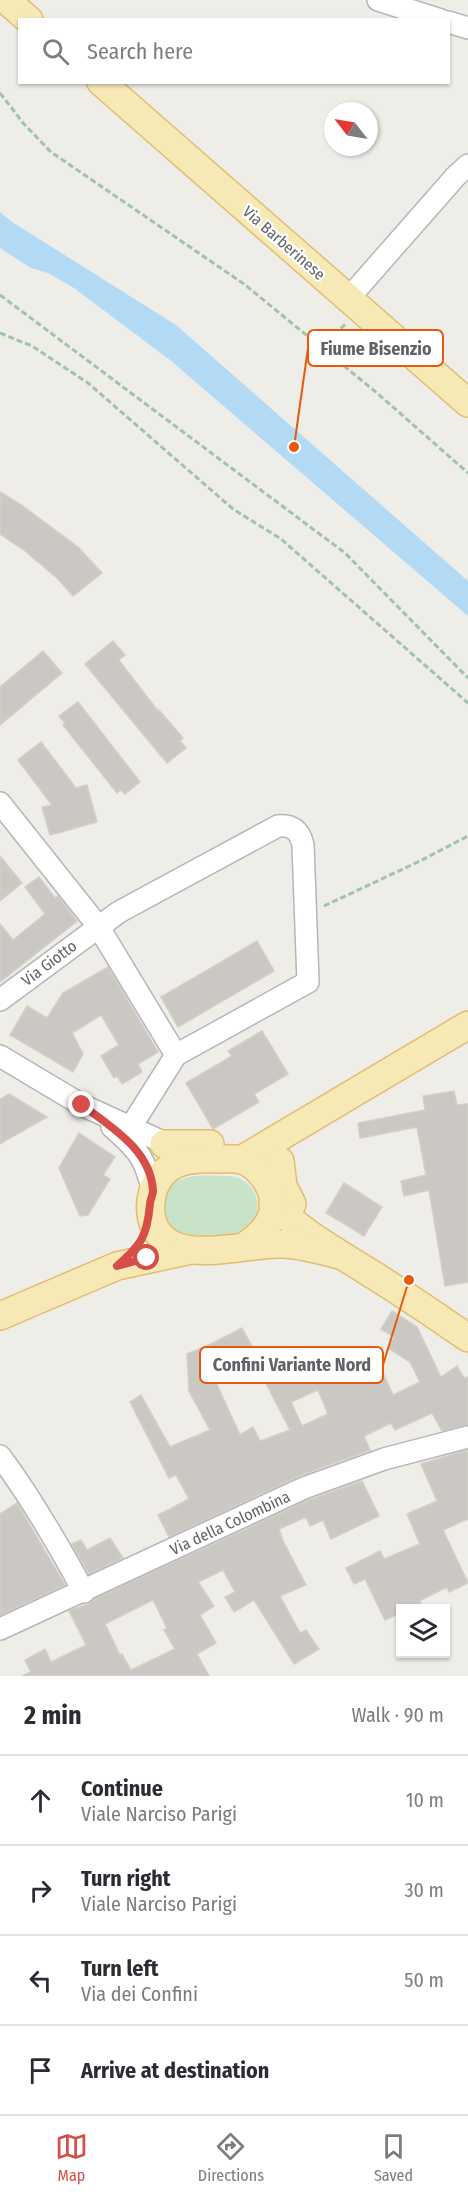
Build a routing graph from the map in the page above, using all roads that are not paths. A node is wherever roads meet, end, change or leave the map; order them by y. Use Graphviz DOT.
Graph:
graph roads {
  1 [pos="6,0"];
  2 [pos="382,1"];
  3 [pos="26,18"];
  4 [pos="435,18"];
  5 [pos="450,23"];
  6 [pos="468,28"];
  7 [pos="103,84"];
  8 [pos="468,165"];
  9 [pos="354,303"];
  10 [pos="468,403"];
  11 [pos="0,802"];
  12 [pos="98,926"];
  13 [pos="0,1000"];
  14 [pos="468,1024"];
  15 [pos="176,1055"];
  16 [pos="0,1056"];
  17 [pos="82,1105"];
  18 [pos="314,1116"];
  19 [pos="130,1128"];
  20 [pos="164,1144"];
  21 [pos="204,1159"];
  22 [pos="241,1160"];
  23 [pos="280,1161"];
  24 [pos="273,1197"];
  25 [pos="151,1203"];
  26 [pos="243,1247"];
  27 [pos="191,1250"];
  28 [pos="334,1250"];
  29 [pos="117,1266"];
  30 [pos="0,1316"];
  31 [pos="468,1338"];
  32 [pos="468,1437"];
  33 [pos="0,1456"];
  34 [pos="84,1592"];
  35 [pos="0,1629"];
  1 -- 3 [label="main road"];
  2 -- 4 [label="street"];
  5 -- 6 [label="street"];
  7 -- 9 [label="main road, Via Barberinese"];
  8 -- 9 [label="street"];
  9 -- 10 [label="main road, Via Barberinese"];
  11 -- 12 [label="street"];
  12 -- 13 [label="street, Via Giotto"];
  12 -- 15 [label="street"];
  12 -- 15 [label="street, Via Giotto"];
  14 -- 18 [label="main road"];
  15 -- 19 [label="street"];
  16 -- 17 [label="street"];
  17 -- 19 [label="street"];
  17 -- 25 [label="street"];
  18 -- 20 [label="main road"];
  18 -- 22 [label="main road"];
  18 -- 23 [label="main road"];
  19 -- 20 [label="street"];
  20 -- 21 [label="street"];
  21 -- 22 [label="main road"];
  21 -- 25 [label="main road"];
  22 -- 24 [label="main road"];
  23 -- 24 [label="main road"];
  23 -- 28 [label="main road"];
  24 -- 26 [label="main road"];
  24 -- 28 [label="main road"];
  25 -- 27 [label="main road"];
  25 -- 29 [label="main road"];
  26 -- 27 [label="main road"];
  26 -- 28 [label="main road"];
  27 -- 29 [label="main road"];
  28 -- 31 [label="main road"];
  29 -- 30 [label="main road"];
  32 -- 34 [label="street, Via della Colombina"];
  33 -- 34 [label="street"];
  34 -- 35 [label="street, Via della Colombina"];
}
